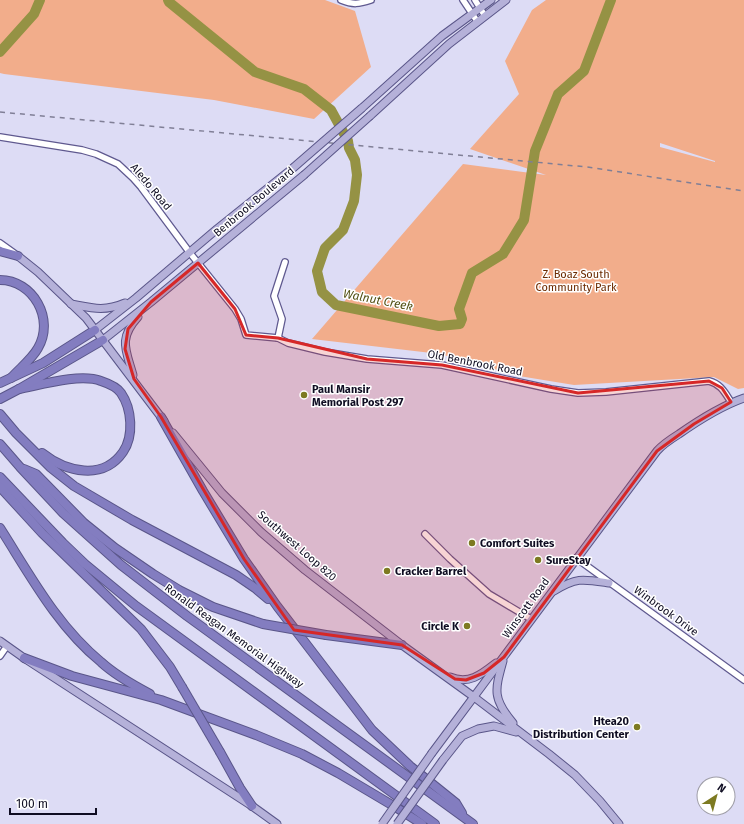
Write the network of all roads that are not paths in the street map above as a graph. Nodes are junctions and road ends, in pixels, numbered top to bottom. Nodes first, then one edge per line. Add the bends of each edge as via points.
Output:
1 (341, 0) edge
2 (371, 0) edge
3 (463, 0) edge
4 (475, 0) edge
5 (491, 0) edge
6 (506, 0) edge
7 (479, 8) junction
8 (471, 14) junction
9 (485, 16) junction
10 (477, 22) junction
11 (0, 137) edge
12 (0, 243) edge
13 (0, 251) edge
14 (190, 253) junction
15 (18, 256) junction
16 (285, 262) dead end
17 (198, 263) junction
18 (0, 280) edge
19 (136, 298) junction
20 (151, 302) junction
21 (71, 304) junction
22 (95, 330) junction
23 (278, 338) junction
24 (103, 340) junction
25 (11, 378) junction
26 (134, 379) junction
27 (1, 383) edge
28 (19, 389) junction
29 (744, 398) edge
30 (0, 399) edge
31 (732, 402) junction
32 (0, 414) edge
33 (161, 417) junction
34 (16, 434) junction
35 (0, 444) edge
36 (20, 467) junction
37 (0, 477) edge
38 (0, 487) edge
39 (0, 528) edge
40 (425, 534) dead end
41 (576, 558) junction
42 (610, 583) junction
43 (550, 593) junction
44 (277, 606) junction
45 (531, 619) junction
46 (0, 641) edge
47 (402, 645) junction
48 (7, 646) junction
49 (0, 656) edge
50 (504, 657) junction
51 (24, 658) junction
52 (442, 673) junction
53 (744, 680) edge
54 (474, 697) junction
55 (161, 700) junction
56 (520, 733) junction
57 (252, 806) junction
58 (470, 821) edge
59 (277, 824) edge
60 (382, 824) edge
61 (397, 824) edge
62 (422, 824) edge
63 (435, 824) edge
64 (619, 824) edge

1 - 2 street via 350,4
3 - 8 street
4 - 7 street
5 - 7 main road, Benbrook Boulevard
6 - 9 main road, Benbrook Boulevard
7 - 8 main road, Benbrook Boulevard
7 - 9 street
8 - 10 street
8 - 14 main road, Benbrook Boulevard, bridge via 442,36 293,168
9 - 10 main road, Benbrook Boulevard
10 - 17 main road, Benbrook Boulevard, bridge via 449,44 304,175
11 - 14 street, Aledo Road via 82,150 118,164 141,187
12 - 15 street, Southwest Loop 820
13 - 15 highway
14 - 17 street, Aledo Road
14 - 19 main road, Benbrook Boulevard
15 - 21 main road, Southwest Loop 820
16 - 23 street via 274,296 282,319
17 - 20 main road, Benbrook Boulevard
17 - 23 street, Old Benbrook Road via 235,309 246,335
18 - 25 highway via 19,284 29,290 37,301 44,323 43,336 38,347
19 - 21 main road via 116,307 102,309
19 - 22 main road, Benbrook Boulevard
20 - 24 main road, Benbrook Boulevard
20 - 26 main road via 131,324 126,334 125,349
21 - 22 main road, Southwest Loop 820
22 - 24 main road, Southwest Loop 820
22 - 25 highway, Benbrook Boulevard via 43,363
23 - 31 street, Old Benbrook Road via 325,352 367,359 442,365 578,393 709,381 722,388
24 - 26 main road, Southwest Loop 820
24 - 28 highway, Benbrook Boulevard
25 - 27 highway, Benbrook Boulevard
26 - 33 main road, Southwest Loop 820
28 - 30 highway, Benbrook Boulevard
28 - 34 highway via 72,379 100,380 120,392 126,402 130,426 124,451 116,460 107,466 88,471 66,467 50,459
29 - 31 main road, Winscott Road
31 - 41 main road, Winscott Road via 663,444
32 - 34 highway
33 - 44 highway via 244,559
33 - 47 main road, Southwest Loop 820 via 209,477 262,532 311,575
34 - 44 highway via 74,486 236,575
35 - 36 highway, Ronald Reagan Memorial Highway
36 - 47 highway, bridge via 36,474 84,523 115,548 178,590 214,607 263,624
36 - 58 highway, Ronald Reagan Memorial Highway via 78,527 150,588
37 - 63 highway via 85,564 136,606
38 - 57 highway, bridge via 42,533 137,625 170,667
39 - 55 highway via 48,604 82,645 101,663
40 - 45 street via 489,594
41 - 42 street, Winbrook Drive
41 - 43 main road, Winscott Road
42 - 43 main road via 582,579
42 - 53 street, Winbrook Drive
43 - 45 main road, Winscott Road
44 - 58 highway via 372,730 456,803
45 - 50 main road, Winscott Road
46 - 48 main road
47 - 52 main road, Southwest Loop 820
48 - 49 street
48 - 51 main road
50 - 52 main road via 474,679 455,679
50 - 54 main road, Winscott Road
50 - 56 main road via 497,684 498,700
51 - 55 highway via 72,676
51 - 57 main road
52 - 54 main road, Southwest Loop 820
54 - 56 main road, Southwest Loop 820
54 - 60 main road, Winscott Road, bridge
55 - 62 highway via 302,754 372,792
56 - 61 main road, bridge via 494,726 462,736
56 - 64 main road, Southwest Loop 820 via 575,776
57 - 59 main road

